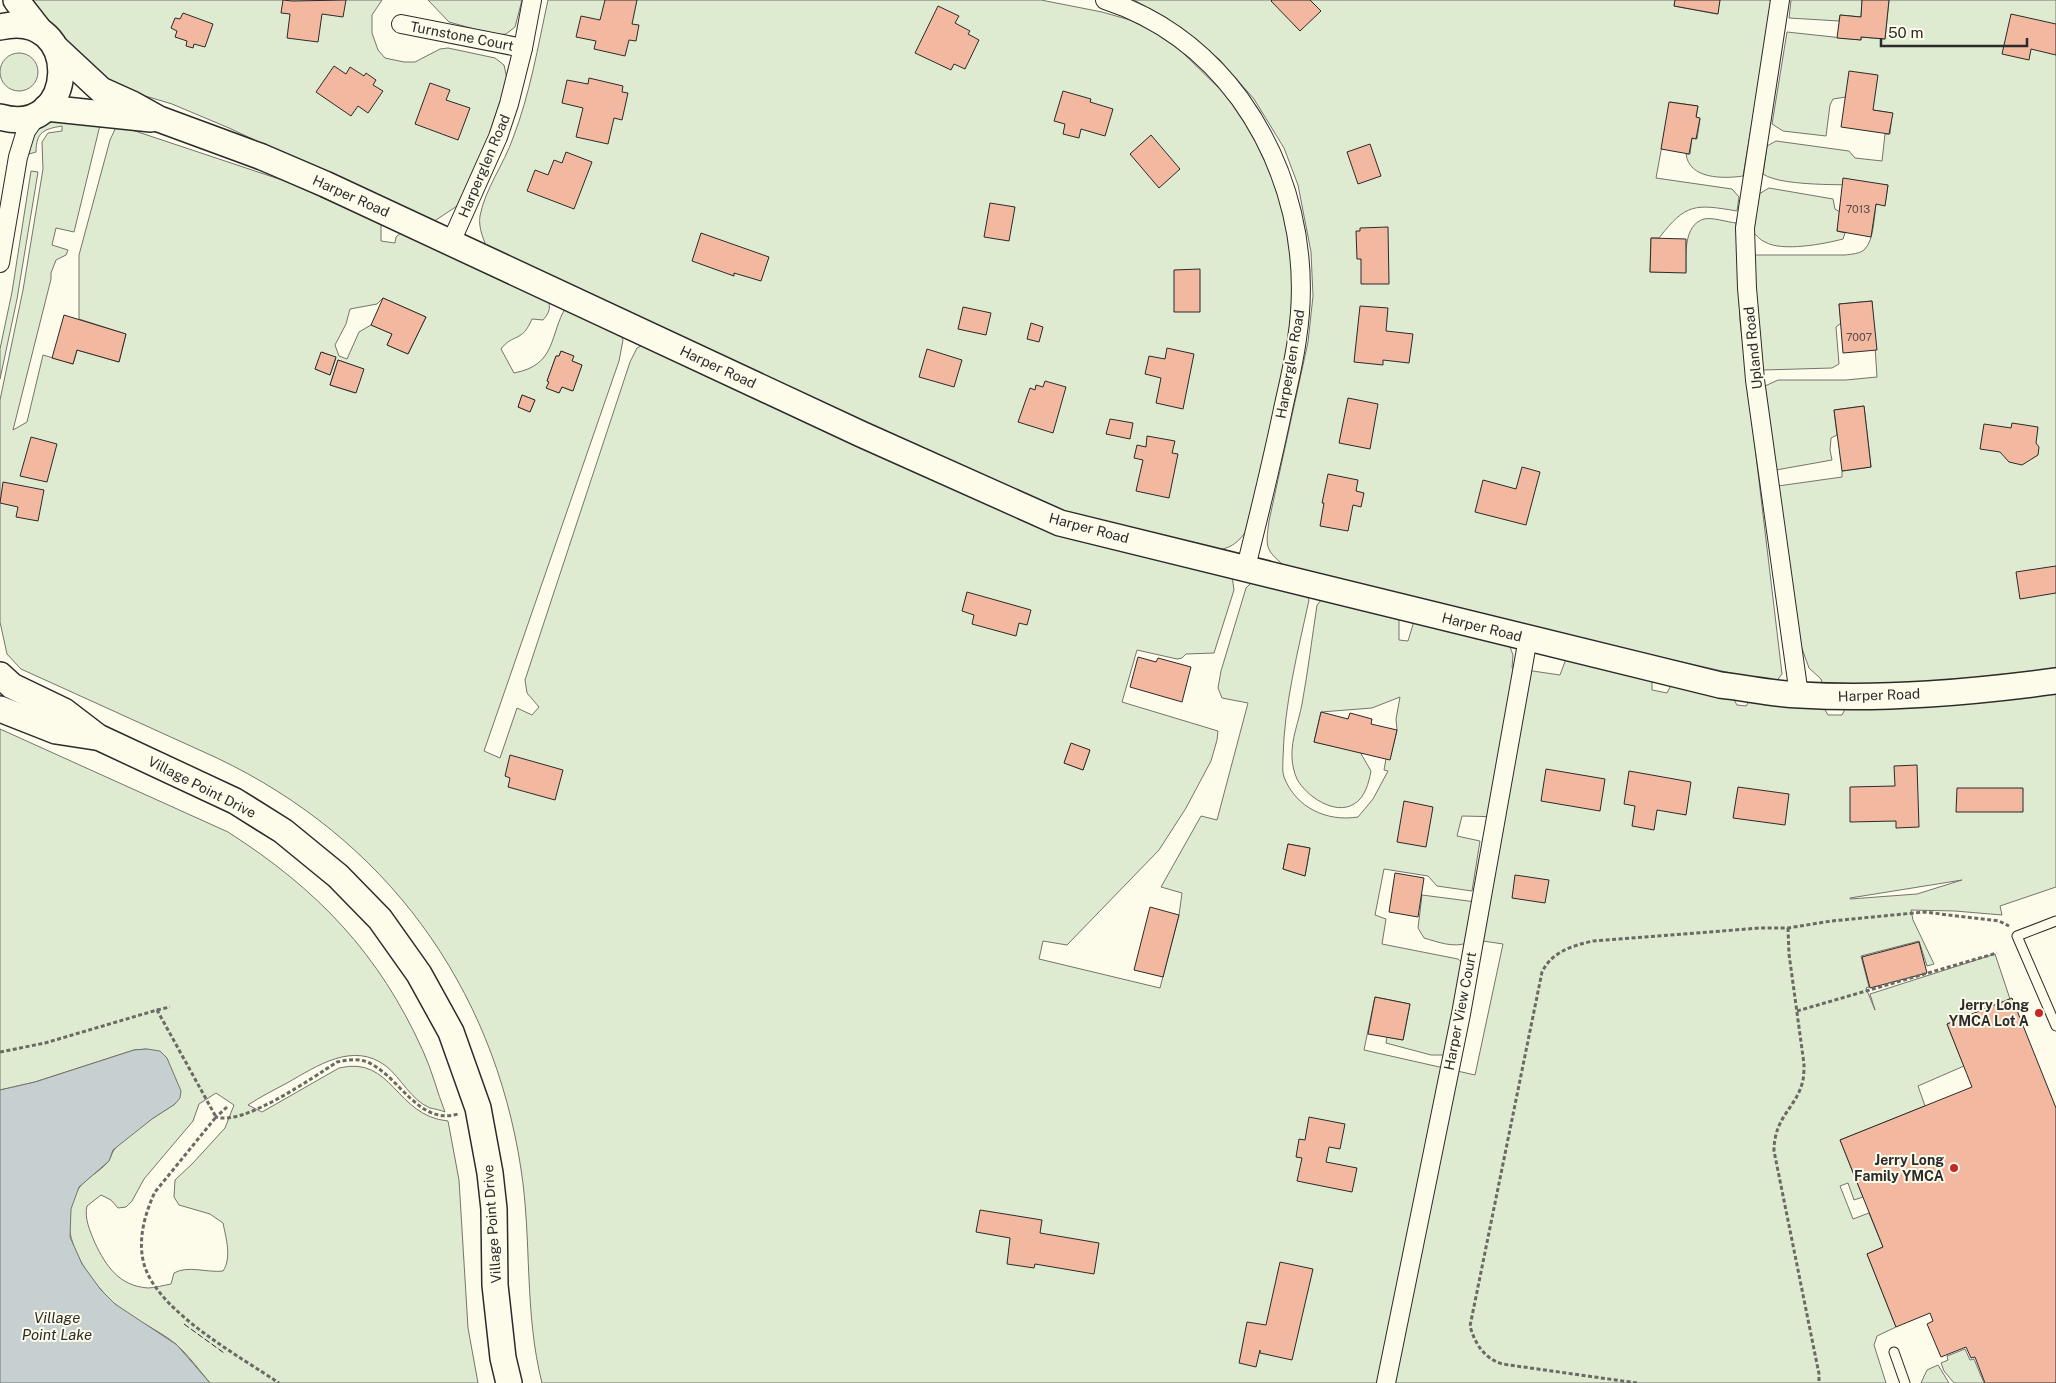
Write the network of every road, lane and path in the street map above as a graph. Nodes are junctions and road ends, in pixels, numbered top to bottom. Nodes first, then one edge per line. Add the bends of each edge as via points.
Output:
1 (16, 0) edge
2 (532, 0) edge
3 (1106, 0) edge
4 (1780, 0) edge
5 (401, 24) dead end
6 (0, 27) edge
7 (49, 41) junction
8 (523, 48) junction
9 (42, 111) junction
10 (0, 117) edge
11 (158, 119) junction
12 (0, 218) edge
13 (3, 239) junction
14 (451, 242) junction
15 (0, 263) edge
16 (1246, 567) junction
17 (1528, 638) junction
18 (0, 675) edge
19 (2056, 681) edge
20 (1799, 695) junction
21 (0, 709) edge
22 (98, 737) junction
23 (2056, 921) edge
24 (1788, 928) junction
25 (2017, 936) junction
26 (1997, 953) dead end
27 (170, 1007) dead end
28 (157, 1010) junction
29 (1797, 1011) junction
30 (2056, 1026) edge
31 (0, 1052) edge
32 (227, 1107) dead end
33 (478, 1108) junction
34 (216, 1117) junction
35 (1894, 1352) dead end
36 (279, 1383) edge
37 (510, 1383) edge
38 (1386, 1383) edge
39 (1637, 1383) edge
40 (1819, 1383) edge
41 (1905, 1383) edge

1 - 7 main road, Harper Road
2 - 8 street, Harperglen Road
3 - 16 street, Harperglen Road via 1147,17 1176,36 1230,86 1270,148 1294,217 1302,293 1297,339
4 - 20 street, Upland Road via 1744,228 1755,380
5 - 8 street, Turnstone Court
6 - 7 main road via 28,27
7 - 9 main road via 61,62 62,74 60,87
7 - 11 main road, Harper Road via 101,90
8 - 14 street, Harperglen Road via 498,137
9 - 10 main road via 26,119
9 - 11 main road, Harper Road
9 - 13 street via 26,131
11 - 14 main road, Harper Road via 262,157
12 - 13 street
13 - 15 street
14 - 16 main road, Harper Road via 1060,523
16 - 17 main road, Harper Road
17 - 20 main road, Harper Road via 1720,685
17 - 38 street, Harper View Court via 1460,1014
18 - 22 main road, Village Point Drive via 12,686 64,711
19 - 20 main road, Harper Road via 1874,697
21 - 22 main road, Village Point Drive via 56,730
22 - 33 main road, Village Point Drive via 235,801 283,831 338,876 380,919 419,974 451,1032
23 - 25 lane
24 - 25 path via 1924,912 1999,921
24 - 29 path
24 - 39 path via 1593,941 1554,955 1542,972 1470,1326 1483,1353 1502,1364
25 - 30 lane
26 - 29 path
27 - 28 path
28 - 31 path via 45,1044
28 - 34 path
29 - 40 path via 1803,1080 1776,1128 1774,1151
32 - 34 path
33 - 34 path via 439,1116 406,1096 378,1068 351,1060 337,1062 255,1111 224,1120
33 - 37 main road, Village Point Drive via 490,1173 495,1285 503,1358
34 - 36 path via 155,1192 145,1217 141,1253 151,1279 176,1310
35 - 41 lane

